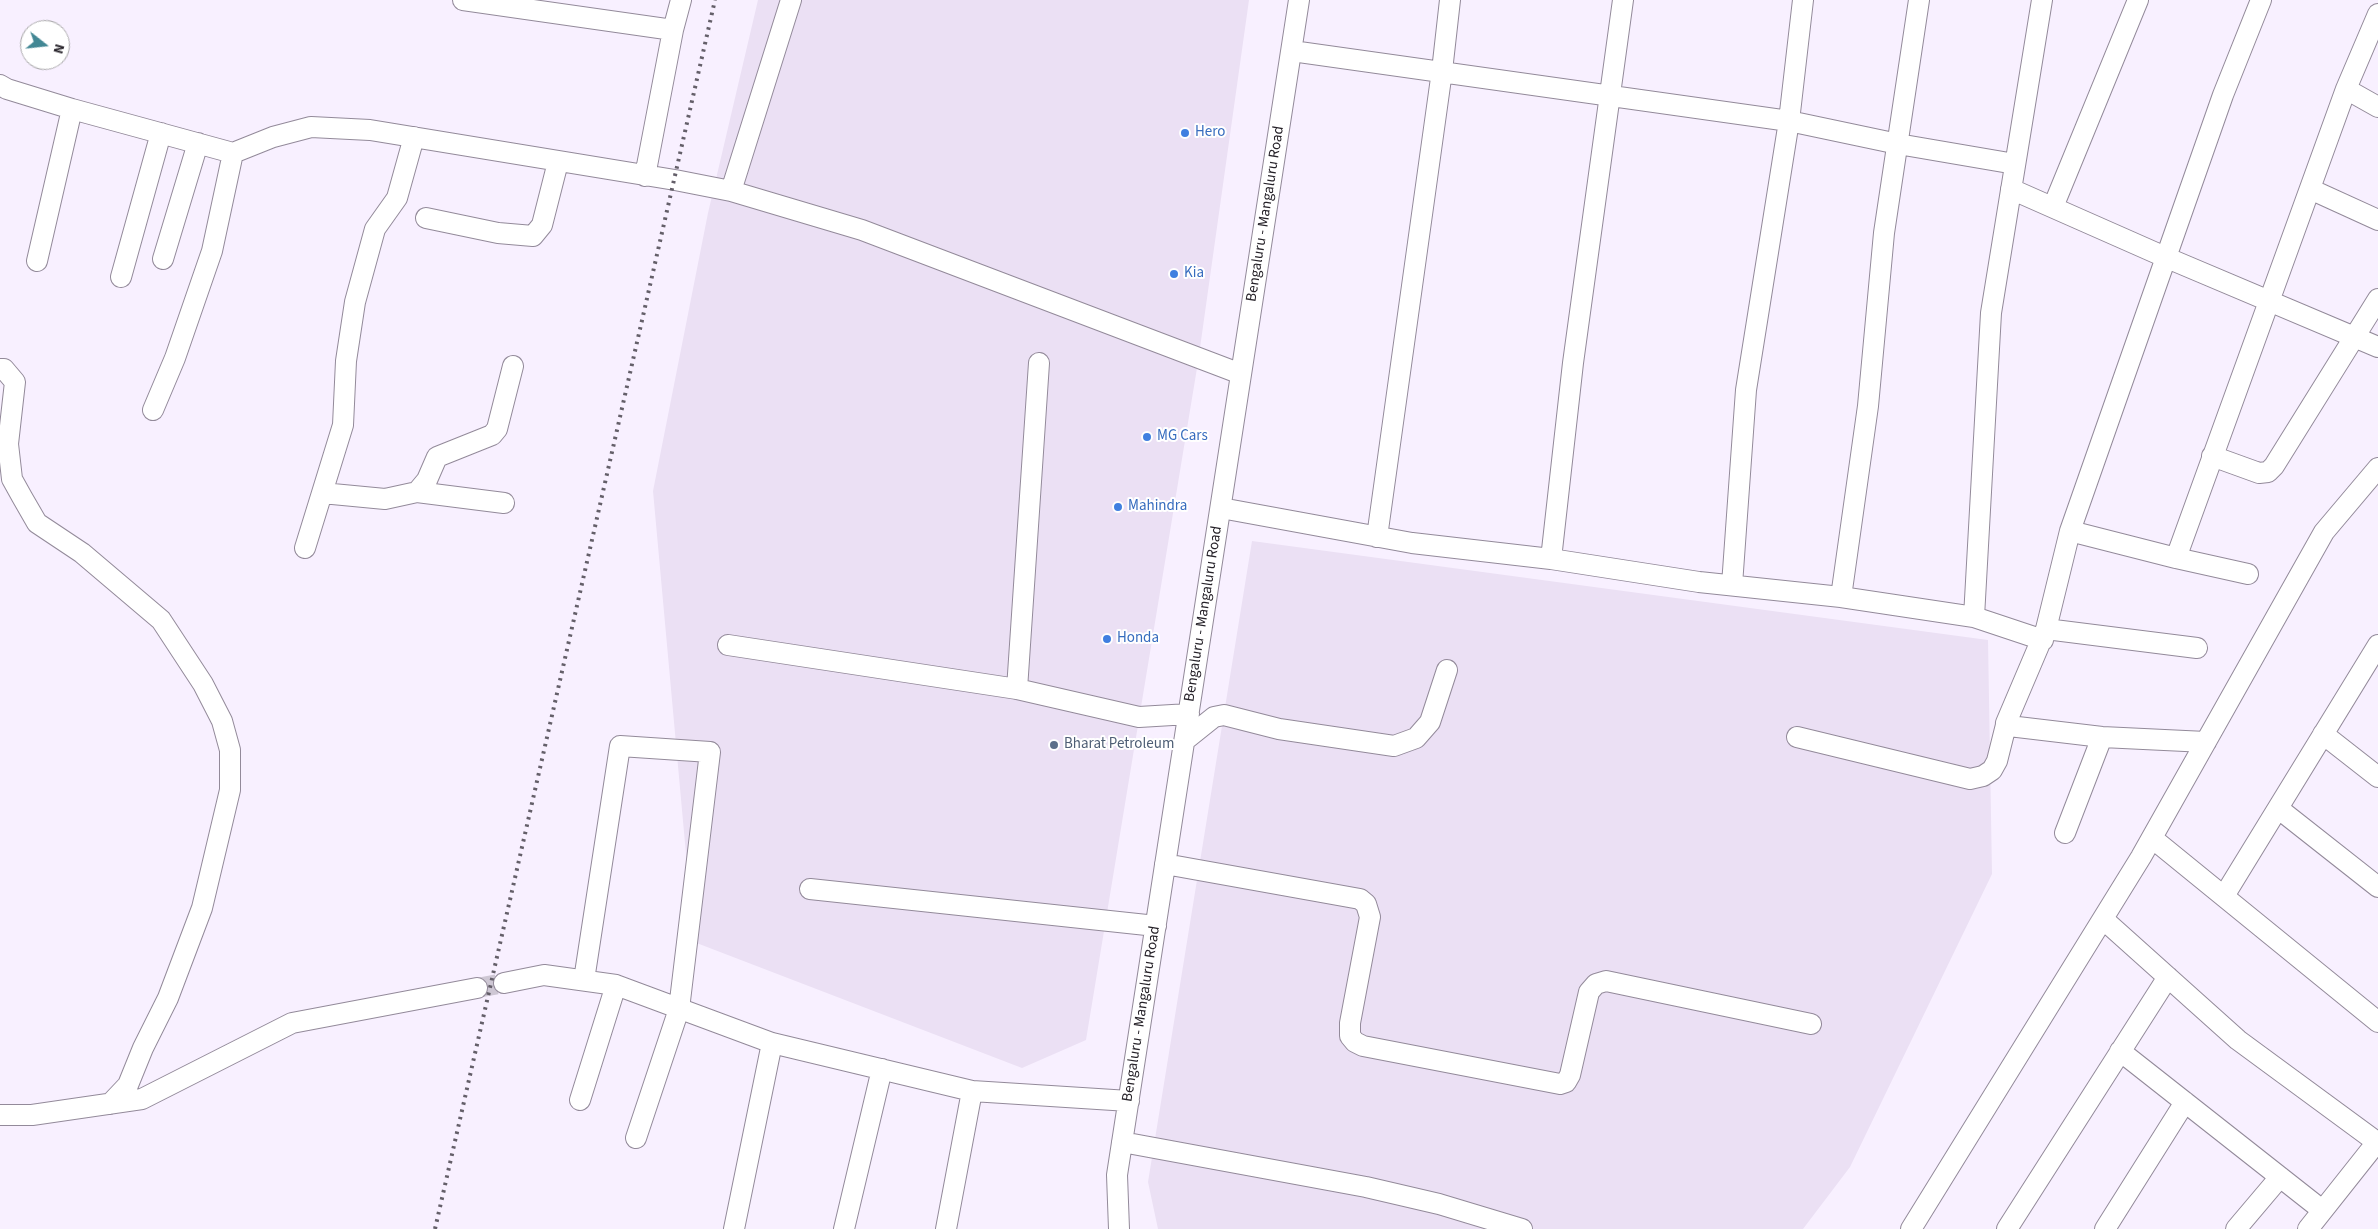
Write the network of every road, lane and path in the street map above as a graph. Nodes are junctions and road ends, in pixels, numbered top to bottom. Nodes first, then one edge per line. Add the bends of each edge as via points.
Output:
1 (463, 0) edge
2 (681, 0) edge
3 (791, 0) edge
4 (1300, 0) edge
5 (1450, 0) edge
6 (1623, 0) edge
7 (1803, 0) edge
8 (1919, 0) edge
9 (2042, 0) edge
10 (2138, 0) edge
11 (2261, 0) edge
12 (2378, 14) edge
13 (673, 30) junction
14 (1292, 51) junction
15 (1442, 71) junction
16 (0, 85) edge
17 (2346, 90) junction
18 (1611, 95) junction
19 (2378, 107) edge
20 (72, 109) junction
21 (1789, 121) junction
22 (161, 133) junction
23 (414, 137) junction
24 (198, 143) junction
25 (1898, 144) junction
26 (234, 153) junction
27 (558, 162) junction
28 (2015, 164) junction
29 (644, 176) junction
30 (2011, 189) junction
31 (2310, 189) junction
32 (731, 191) junction
33 (2053, 207) junction
34 (426, 218) dead end
35 (2378, 220) edge
36 (2165, 257) junction
37 (163, 259) dead end
38 (36, 261) dead end
39 (121, 277) dead end
40 (2378, 299) edge
41 (2268, 301) junction
42 (2356, 336) junction
43 (2378, 347) edge
44 (1039, 363) dead end
45 (513, 366) dead end
46 (0, 369) edge
47 (1242, 374) junction
48 (153, 410) dead end
49 (2212, 456) junction
50 (2378, 468) edge
51 (322, 492) junction
52 (417, 492) junction
53 (504, 503) dead end
54 (1221, 508) junction
55 (2070, 531) junction
56 (1377, 537) junction
57 (305, 548) dead end
58 (2176, 558) junction
59 (1551, 559) junction
60 (2248, 574) dead end
61 (1732, 586) junction
62 (1841, 597) junction
63 (1974, 617) junction
64 (2044, 635) junction
65 (728, 645) dead end
66 (2378, 645) edge
67 (2198, 648) dead end
68 (1447, 670) dead end
69 (1017, 689) junction
70 (1189, 714) junction
71 (2006, 725) junction
72 (2323, 734) junction
73 (1797, 736) dead end
74 (2102, 737) junction
75 (1184, 741) junction
76 (2206, 742) junction
77 (2378, 777) edge
78 (2279, 809) junction
79 (2065, 833) dead end
80 (2152, 838) junction
81 (1166, 864) junction
82 (2378, 887) edge
83 (810, 889) dead end
84 (2224, 896) junction
85 (2103, 919) junction
86 (1156, 926) junction
87 (2168, 977) junction
88 (584, 980) junction
89 (504, 982) tunnel mouth
90 (616, 985) junction
91 (477, 988) tunnel mouth
92 (679, 1009) junction
93 (2378, 1022) edge
94 (1811, 1024) dead end
95 (772, 1043) junction
96 (2120, 1051) junction
97 (882, 1069) junction
98 (972, 1091) junction
99 (580, 1100) dead end
100 (1128, 1101) junction
101 (2185, 1102) junction
102 (110, 1104) junction
103 (0, 1115) edge
104 (636, 1138) dead end
105 (1122, 1142) junction
106 (2377, 1143) edge
107 (2280, 1177) junction
108 (2322, 1210) junction
109 (734, 1229) edge
110 (844, 1229) edge
111 (946, 1229) edge
112 (1119, 1229) edge
113 (1522, 1229) edge
114 (1911, 1229) edge
115 (2007, 1229) edge
116 (2104, 1229) edge
117 (2236, 1229) edge
118 (2308, 1229) edge

1 - 13 street
2 - 13 street
3 - 32 street
4 - 14 street, Bengaluru - Mangaluru Road
5 - 15 street
6 - 18 street
7 - 21 street
8 - 25 street
9 - 28 street
10 - 33 street
11 - 36 street
12 - 17 street
13 - 29 street
14 - 15 street
14 - 47 street, Bengaluru - Mangaluru Road
15 - 18 street
15 - 56 street
16 - 20 street
17 - 19 street
17 - 31 street
18 - 21 street
18 - 59 street via 1573,363
20 - 22 street
20 - 38 street
21 - 25 street
21 - 61 street via 1746,390
22 - 24 street
22 - 39 street
23 - 26 street via 370,130 311,127 273,137
23 - 27 street
23 - 51 street via 397,198 375,229 356,302 346,361 343,425
24 - 26 street
24 - 37 street
25 - 28 street
25 - 62 street via 1884,233 1868,406
26 - 48 street via 212,251 175,358
27 - 29 street
27 - 34 street via 542,225 533,236 498,233
28 - 30 street
29 - 32 street
30 - 33 street
30 - 63 street via 1991,313
31 - 35 street
31 - 41 street
32 - 47 street via 862,230
33 - 36 street
36 - 41 street
36 - 55 street
40 - 42 street
41 - 42 street
41 - 49 street
42 - 43 street
42 - 49 street via 2268,472 2259,473
44 - 69 street
45 - 52 street via 498,424 492,435 437,457 427,480
46 - 102 street via 15,382 9,423 12,479 37,523 82,553 160,620 203,684 222,721 230,750 230,790 202,908 168,998 128,1085
47 - 54 street, Bengaluru - Mangaluru Road
49 - 58 street
50 - 76 street via 2324,532
51 - 52 street via 385,499
51 - 57 street
52 - 53 street
54 - 56 street
54 - 70 street, Bengaluru - Mangaluru Road
55 - 58 street
55 - 64 street
56 - 59 street
58 - 60 street
59 - 61 street
61 - 62 street
62 - 63 street
63 - 64 street
64 - 67 street
64 - 71 street
65 - 69 street
66 - 72 street
68 - 75 street via 1430,722 1416,738 1394,746 1279,729 1224,716 1214,717
69 - 70 street via 1139,717
70 - 75 street, Bengaluru - Mangaluru Road
71 - 73 street via 1992,770 1983,776 1970,778
71 - 74 street
72 - 77 street
72 - 78 street
74 - 76 street
74 - 79 street
75 - 81 street, Bengaluru - Mangaluru Road
76 - 80 street
78 - 82 street
78 - 84 street
80 - 84 street
80 - 85 street
81 - 86 street, Bengaluru - Mangaluru Road
81 - 94 street via 1360,898 1366,904 1370,917 1350,1036 1363,1046 1560,1084 1566,1082 1570,1075 1589,992 1596,984 1606,981
83 - 86 street
84 - 93 street
85 - 87 street
85 - 114 street
86 - 100 street, Bengaluru - Mangaluru Road
87 - 96 street
87 - 106 street via 2238,1040
88 - 89 street via 544,975
88 - 90 street
88 - 92 street via 620,746 710,752
90 - 92 street
90 - 99 street
91 - 102 street via 292,1023 142,1099
92 - 95 street
92 - 104 street
95 - 97 street
95 - 109 street
96 - 101 street
96 - 115 street
97 - 98 street
97 - 110 street
98 - 100 street
98 - 111 street
100 - 105 street, Bengaluru - Mangaluru Road
101 - 107 street
101 - 116 street
102 - 103 street via 32,1115
105 - 112 street, Bengaluru - Mangaluru Road via 1117,1176
105 - 113 street via 1366,1187 1439,1204
106 - 108 street
107 - 108 street
107 - 117 street
108 - 118 street

